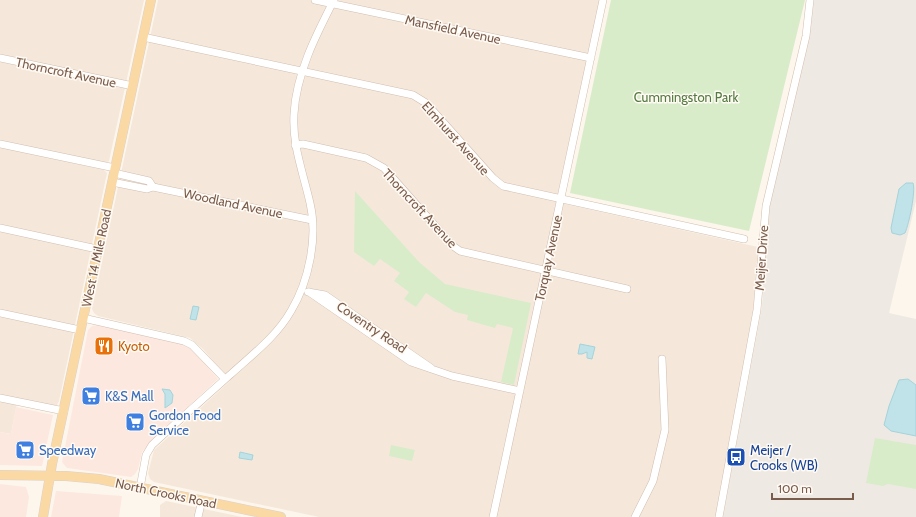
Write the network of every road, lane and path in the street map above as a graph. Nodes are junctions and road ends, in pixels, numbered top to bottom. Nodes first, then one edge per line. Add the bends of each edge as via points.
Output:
1 (151, 0) edge
2 (315, 0) edge
3 (603, 0) edge
4 (810, 0) edge
5 (333, 2) edge
6 (143, 37) junction
7 (0, 58) edge
8 (591, 58) junction
9 (303, 71) junction
10 (133, 86) junction
11 (0, 144) edge
12 (295, 145) junction
13 (114, 174) junction
14 (561, 199) junction
15 (312, 220) junction
16 (0, 228) edge
17 (744, 239) dead end
18 (97, 249) junction
19 (545, 270) junction
20 (302, 290) junction
21 (627, 290) dead end
22 (0, 313) edge
23 (83, 318) junction
24 (80, 330) junction
25 (662, 359) dead end
26 (225, 379) junction
27 (520, 391) junction
28 (0, 398) edge
29 (64, 411) junction
30 (0, 475) edge
31 (50, 476) junction
32 (140, 488) junction
33 (202, 500) junction
34 (43, 517) edge
35 (198, 517) edge
36 (281, 517) edge
37 (493, 517) edge
38 (635, 517) edge
39 (719, 517) edge

1 - 6 main road, West 14 Mile Road
2 - 5 street, Mansfield Avenue
3 - 8 street, Torquay Avenue
4 - 39 street, Meijer Drive via 806,36 766,206 757,310
5 - 8 street, Mansfield Avenue
5 - 9 street
6 - 9 street, Elmhurst Avenue
6 - 10 main road, West 14 Mile Road
7 - 10 street, Thorncroft Avenue
8 - 14 street, Torquay Avenue
9 - 12 street via 294,113
9 - 14 street, Elmhurst Avenue via 418,97 498,183 509,188
10 - 13 main road, West 14 Mile Road
11 - 13 street, Woodland Avenue
12 - 15 street
12 - 19 street, Thorncroft Avenue via 302,144 373,161 384,168 457,249 469,254
13 - 15 street, Woodland Avenue via 147,189 153,187
13 - 18 main road, West 14 Mile Road
14 - 17 street, Elmhurst Avenue
14 - 19 street, Torquay Avenue
15 - 20 street via 309,264
16 - 18 street
18 - 23 main road, West 14 Mile Road
19 - 21 street, Thorncroft Avenue
19 - 27 street, Torquay Avenue
20 - 26 street via 280,328
20 - 27 street, Coventry Road via 309,292 411,362 452,376
22 - 24 street
23 - 24 main road, West 14 Mile Road
23 - 26 street via 184,341 192,345
24 - 29 main road, West 14 Mile Road
25 - 38 street via 665,430 652,481
26 - 32 street via 152,445 146,455
27 - 37 street, Torquay Avenue
28 - 29 street
29 - 31 main road, West 14 Mile Road
30 - 31 main road, North Crooks Road
31 - 32 main road, North Crooks Road via 94,478
31 - 34 main road, West 14 Mile Road
32 - 33 main road, North Crooks Road
33 - 35 street
33 - 36 main road, North Crooks Road

